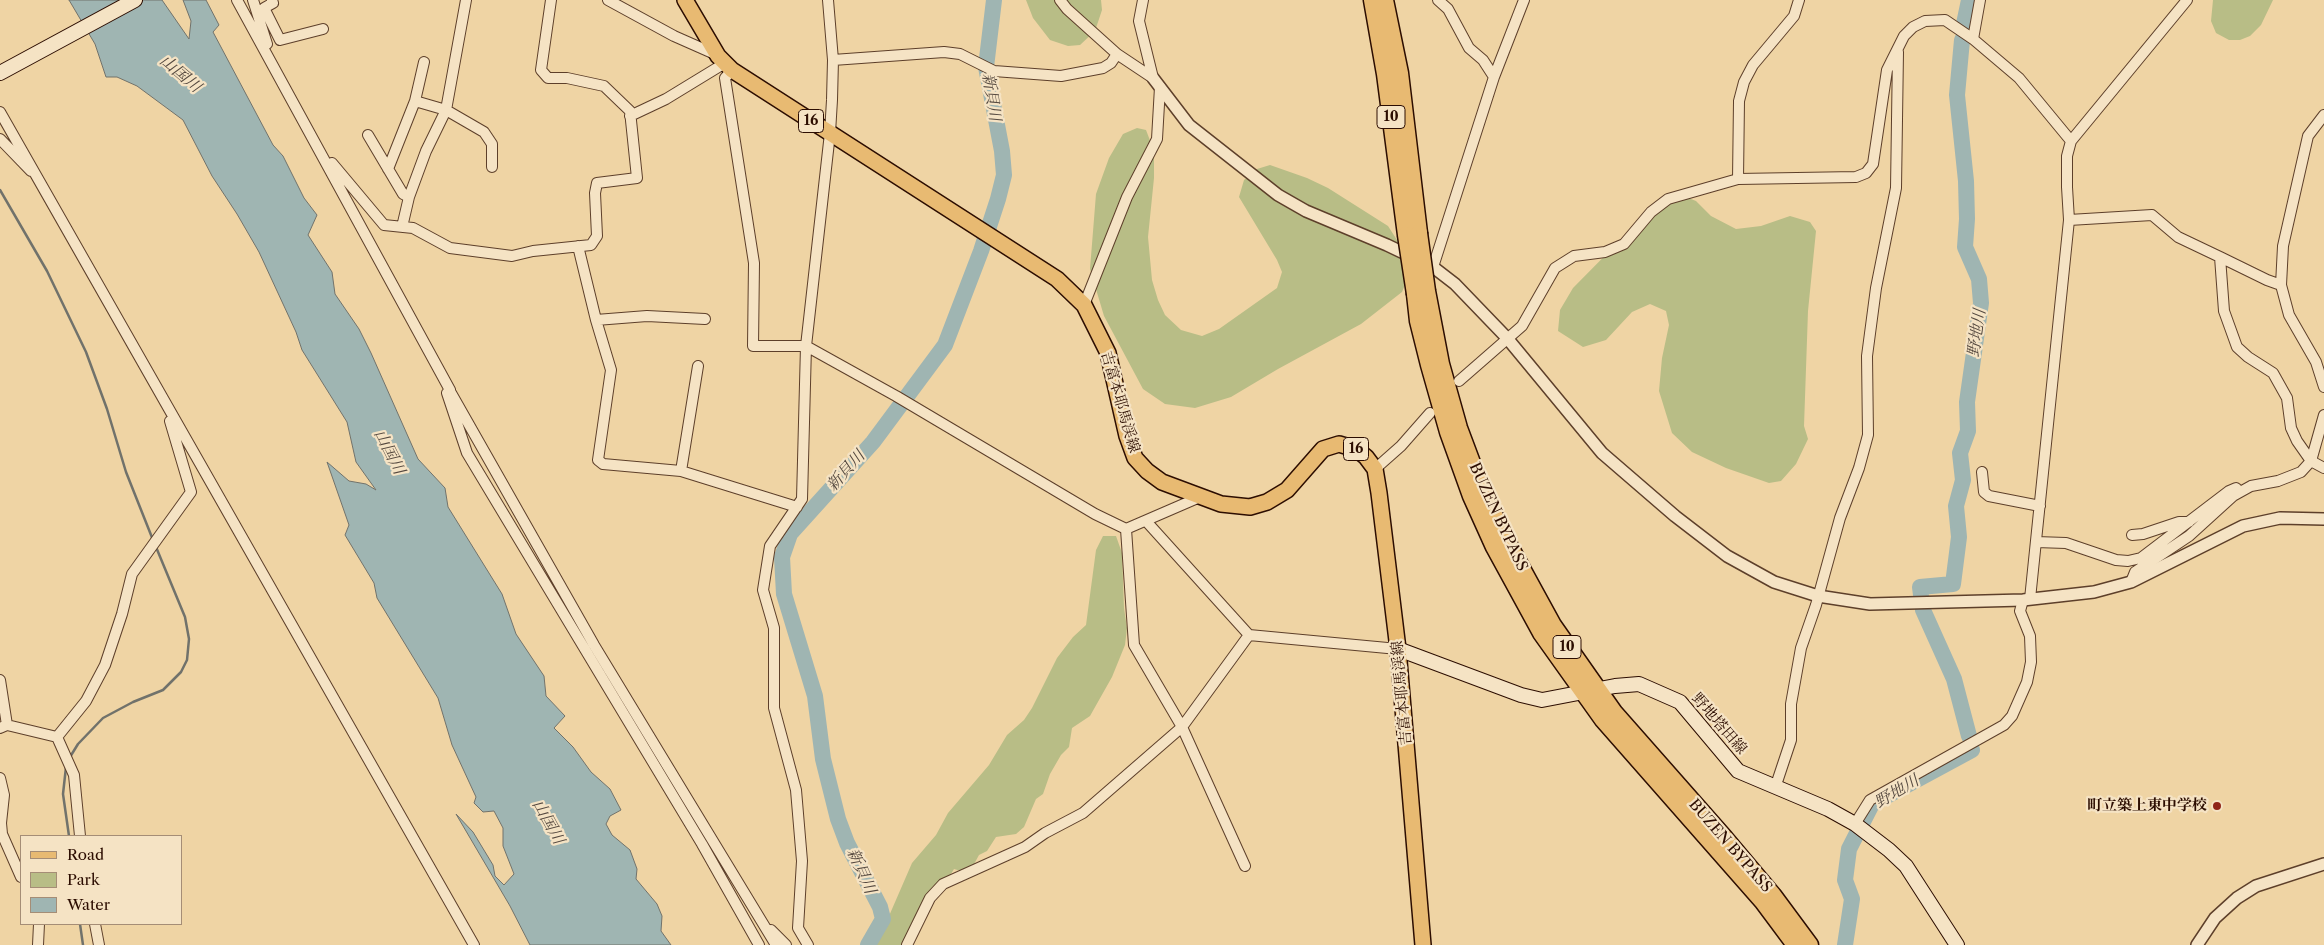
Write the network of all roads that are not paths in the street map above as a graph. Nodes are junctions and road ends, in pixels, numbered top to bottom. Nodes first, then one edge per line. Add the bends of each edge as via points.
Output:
1 (135, 0) edge
2 (237, 0) edge
3 (253, 0) edge
4 (272, 0) edge
5 (466, 0) edge
6 (551, 0) edge
7 (608, 0) edge
8 (685, 0) edge
9 (828, 0) edge
10 (1060, 0) edge
11 (1143, 0) edge
12 (1372, 0) edge
13 (1385, 0) edge
14 (1438, 0) edge
15 (1524, 0) edge
16 (1799, 0) edge
17 (1980, 0) edge
18 (2187, 0) edge
19 (260, 6) edge
20 (323, 29) dead end
21 (1974, 39) junction
22 (1898, 49) junction
23 (266, 50) junction
24 (1117, 54) junction
25 (833, 60) junction
26 (424, 62) dead end
27 (725, 63) junction
28 (0, 73) edge
29 (1494, 77) junction
30 (1156, 82) junction
31 (415, 101) junction
32 (446, 110) junction
33 (0, 112) edge
34 (2324, 115) edge
35 (630, 116) junction
36 (830, 133) junction
37 (368, 135) dead end
38 (0, 139) edge
39 (2071, 141) junction
40 (325, 160) junction
41 (492, 166) dead end
42 (388, 169) junction
43 (36, 175) junction
44 (1738, 179) junction
45 (409, 197) junction
46 (2070, 220) junction
47 (402, 227) junction
48 (1412, 234) junction
49 (578, 246) junction
50 (2220, 257) junction
51 (1433, 267) junction
52 (2281, 285) junction
53 (1084, 305) junction
54 (705, 319) dead end
55 (596, 320) junction
56 (1507, 338) junction
57 (806, 346) junction
58 (698, 366) dead end
59 (1459, 381) dead end
60 (2324, 387) edge
61 (450, 390) junction
62 (164, 403) junction
63 (1430, 413) dead end
64 (2324, 415) edge
65 (2310, 461) junction
66 (2324, 468) edge
67 (1374, 469) junction
68 (681, 471) junction
69 (1982, 472) dead end
70 (2241, 492) junction
71 (1200, 497) junction
72 (2040, 506) junction
73 (797, 507) junction
74 (2324, 519) edge
75 (1146, 521) junction
76 (2189, 522) junction
77 (1126, 529) junction
78 (2132, 535) dead end
79 (2036, 542) junction
80 (2131, 582) junction
81 (1818, 596) junction
82 (2026, 600) junction
83 (1249, 636) junction
84 (1398, 649) junction
85 (0, 680) edge
86 (1590, 691) junction
87 (4, 726) edge
88 (1182, 727) junction
89 (57, 737) junction
90 (0, 778) edge
91 (1775, 788) junction
92 (1855, 824) junction
93 (80, 835) edge
94 (2324, 864) edge
95 (1245, 866) dead end
96 (20, 875) edge
97 (39, 925) edge
98 (95, 925) edge
99 (765, 925) junction
100 (38, 945) edge
101 (99, 945) edge
102 (474, 945) edge
103 (759, 945) edge
104 (776, 945) edge
105 (786, 945) edge
106 (808, 945) edge
107 (907, 945) edge
108 (1423, 945) edge
109 (1795, 945) edge
110 (1810, 945) edge
111 (1957, 945) edge
112 (2197, 945) edge

1 - 28 main road
2 - 23 street
3 - 19 street
4 - 19 street via 273,3
5 - 32 street
6 - 35 street via 541,70 548,78 567,78 604,86 630,112
7 - 27 street
8 - 27 main road, 吉富本耶馬渓線 / 16
9 - 25 street
10 - 24 street
11 - 30 street via 1139,21
12 - 48 highway, BUZEN BYPASS / 10
13 - 48 highway, BUZEN BYPASS / 10 via 1400,73
14 - 29 street via 1448,9 1469,48 1483,60
15 - 29 street
16 - 44 street via 1794,16 1753,65 1744,82 1739,101
17 - 21 street
18 - 39 street
19 - 20 street via 280,40
19 - 23 street
21 - 22 street via 1945,20 1925,21 1904,36
21 - 39 street via 2020,78
22 - 44 street via 1887,70 1873,164 1866,173 1856,177
22 - 81 street via 1896,188 1876,288 1867,356 1868,435
23 - 40 street
24 - 25 street via 1103,68 1061,76 994,71 960,54 944,52
24 - 30 street
25 - 36 street
26 - 31 street
27 - 35 street via 666,99
27 - 36 main road, 吉富本耶馬渓線 / 16
27 - 57 street via 754,263 753,346
29 - 51 street
30 - 51 street via 1189,125 1278,195 1306,211
30 - 53 street via 1157,139 1128,196
31 - 32 street
31 - 42 street
32 - 41 street via 484,132 492,144
32 - 45 street
33 - 43 street
34 - 52 street via 2308,136 2283,246
35 - 49 street via 637,178 597,183 598,236 591,245
36 - 53 main road, 吉富本耶馬渓線 / 16 via 1057,279
36 - 57 street
37 - 42 street
38 - 43 street
39 - 46 street via 2067,156
40 - 47 street via 330,160 384,225
40 - 61 street
42 - 45 street via 403,194
43 - 62 street
44 - 56 street via 1668,199 1651,212 1624,244 1605,252 1574,256 1555,268 1522,326
45 - 47 street
46 - 50 street via 2152,215 2178,237
46 - 72 street
47 - 49 street via 412,228 450,248 512,256
48 - 86 highway, BUZEN BYPASS / 10, bridge via 1421,293 1418,321 1448,432 1471,496 1494,547 1541,633
49 - 55 street
50 - 52 street
50 - 65 street via 2224,311 2237,347 2273,373 2287,398 2291,428
51 - 56 street via 1475,302
52 - 60 street via 2288,315 2316,362
53 - 71 main road, 吉富本耶馬渓線 / 16 via 1108,354 1135,458 1162,482
54 - 55 street via 647,316
55 - 68 street via 611,370 598,460 603,464
56 - 59 street
56 - 81 street via 1602,453 1674,516 1726,556 1774,582
57 - 73 street via 802,499
57 - 77 street
58 - 68 street
61 - 99 street via 594,645
61 - 103 street via 447,393 467,453 702,844
62 - 89 street via 191,492 132,574 105,665 86,701
62 - 102 street
63 - 67 street via 1401,446
64 - 65 street
65 - 66 street
65 - 70 street via 2301,472 2251,486
67 - 71 main road, 吉富本耶馬渓線 / 16 via 1356,449 1339,444 1323,449 1287,490 1267,502 1250,507 1221,504
67 - 84 main road, 吉富本耶馬渓線 / 16
68 - 73 street
69 - 72 street via 1984,492 1989,496
70 - 76 street via 2236,488 2229,491
70 - 80 street via 2189,536 2135,572
71 - 75 street
72 - 79 street
73 - 106 street via 770,546 763,590 774,628 774,708 796,790 802,862 798,928
74 - 80 street via 2280,518 2243,526
75 - 77 street
75 - 83 street
76 - 78 street
76 - 79 street via 2141,558 2128,561 2066,543
77 - 88 street via 1134,646
79 - 82 street
80 - 82 street via 2094,592
81 - 82 street via 1870,604
81 - 91 street via 1801,648 1790,740
82 - 92 street via 2020,611 2030,636 2031,662 2027,682 2012,716 2004,725 1870,800
83 - 84 street
83 - 88 street
84 - 86 main road, 野地塔田線 via 1542,700
84 - 108 main road, 吉富本耶馬渓線 / 16
85 - 87 street
86 - 91 main road, 野地塔田線 via 1639,684 1680,702 1738,770
86 - 109 highway, BUZEN BYPASS / 10 via 1664,791 1763,902
86 - 110 highway, BUZEN BYPASS / 10 via 1614,712 1731,845
87 - 89 street
88 - 95 street
88 - 107 street via 1083,813 1025,847 943,884 930,898
89 - 93 street via 74,775
90 - 96 street via 4,795 2,834
91 - 92 main road, 野地塔田線 via 1828,809
92 - 111 main road, 野地塔田線 via 1906,866
94 - 112 street via 2256,886 2237,898 2215,918
97 - 100 street
98 - 101 street
99 - 104 street
99 - 105 street

